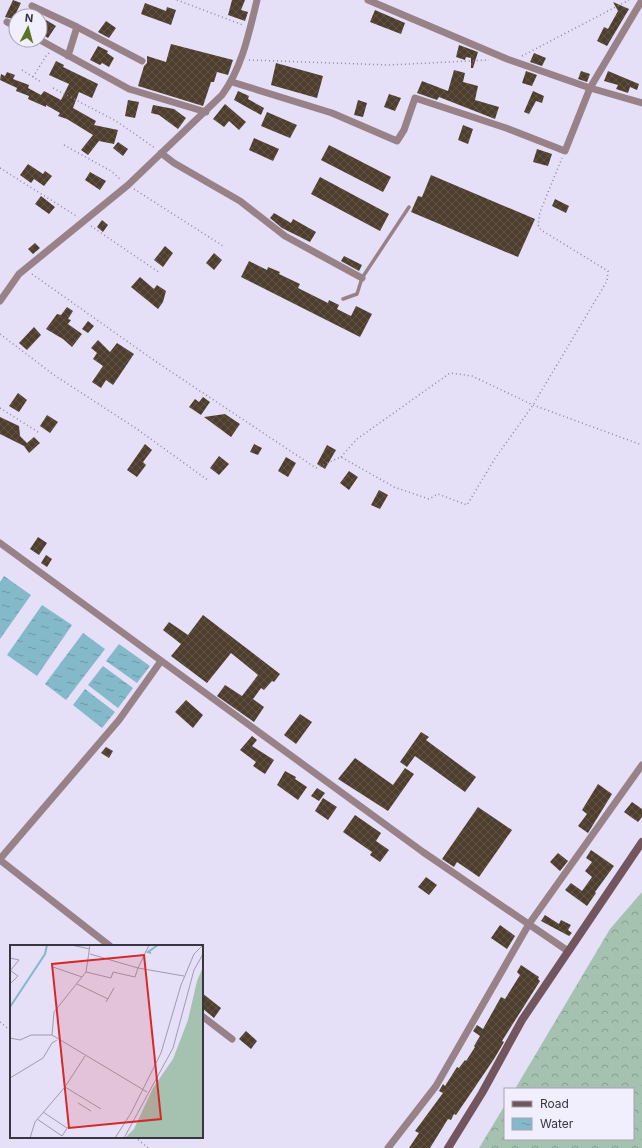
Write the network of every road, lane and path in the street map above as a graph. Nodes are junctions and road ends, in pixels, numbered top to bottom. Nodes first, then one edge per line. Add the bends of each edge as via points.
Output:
1 (177, 0) edge
2 (257, 0) edge
3 (368, 0) edge
4 (629, 0) edge
5 (642, 0) edge
6 (32, 6) dead end
7 (77, 27) junction
8 (250, 28) junction
9 (48, 44) edge
10 (56, 49) junction
11 (68, 56) junction
12 (241, 59) junction
13 (507, 59) junction
14 (492, 60) dead end
15 (142, 61) dead end
16 (22, 70) dead end
17 (33, 77) junction
18 (41, 82) dead end
19 (232, 82) junction
20 (53, 88) dead end
21 (590, 88) junction
22 (642, 103) edge
23 (206, 112) junction
24 (64, 145) dead end
25 (565, 151) junction
26 (161, 153) junction
27 (0, 168) edge
28 (128, 186) junction
29 (409, 207) dead end
30 (84, 221) junction
31 (224, 246) dead end
32 (26, 269) junction
33 (160, 273) dead end
34 (362, 278) junction
35 (343, 299) dead end
36 (0, 301) edge
37 (0, 334) edge
38 (534, 404) junction
39 (0, 408) edge
40 (38, 432) dead end
41 (642, 446) edge
42 (341, 457) junction
43 (209, 481) dead end
44 (0, 543) edge
45 (161, 661) junction
46 (642, 765) edge
47 (642, 842) edge
48 (0, 859) edge
49 (529, 924) junction
50 (109, 945) edge
51 (568, 950) junction
52 (203, 1017) edge
53 (0, 1022) edge
54 (10, 1030) edge
55 (232, 1039) dead end
56 (136, 1138) edge
57 (148, 1148) edge
58 (388, 1148) edge
59 (448, 1148) edge

1 - 8 path
2 - 8 street
3 - 13 street
4 - 13 path via 521,57
5 - 21 street
6 - 7 street
7 - 11 street
7 - 15 street
8 - 12 street
9 - 10 street
10 - 11 street
10 - 17 path via 46,56
11 - 23 street via 129,89
12 - 14 path via 389,65
12 - 19 street
13 - 21 street
16 - 17 path
17 - 18 path
19 - 23 street
19 - 25 street via 332,113 397,141 416,98
20 - 26 path via 116,121
21 - 22 street
21 - 25 street
23 - 26 street
24 - 28 path via 111,171
25 - 38 path via 540,212 538,225 541,230 608,271 607,281
26 - 28 street
26 - 34 street via 240,201 285,236
27 - 30 path
28 - 30 street
28 - 31 path
29 - 34 lane
30 - 32 street
30 - 33 path
32 - 36 street via 19,274
32 - 42 path via 155,361 316,468
34 - 35 lane via 357,294
37 - 43 path via 54,375 137,429
38 - 41 path
38 - 42 path via 472,376 450,373 357,439
38 - 42 path via 494,460 467,505 438,494 429,499 394,487
39 - 40 path
44 - 45 street
45 - 48 street via 119,720
45 - 49 street via 423,852
46 - 49 street
47 - 51 main road
48 - 50 street
49 - 51 street
49 - 58 street via 436,1086
51 - 59 main road via 522,1020
52 - 55 street
53 - 54 path
56 - 57 path

